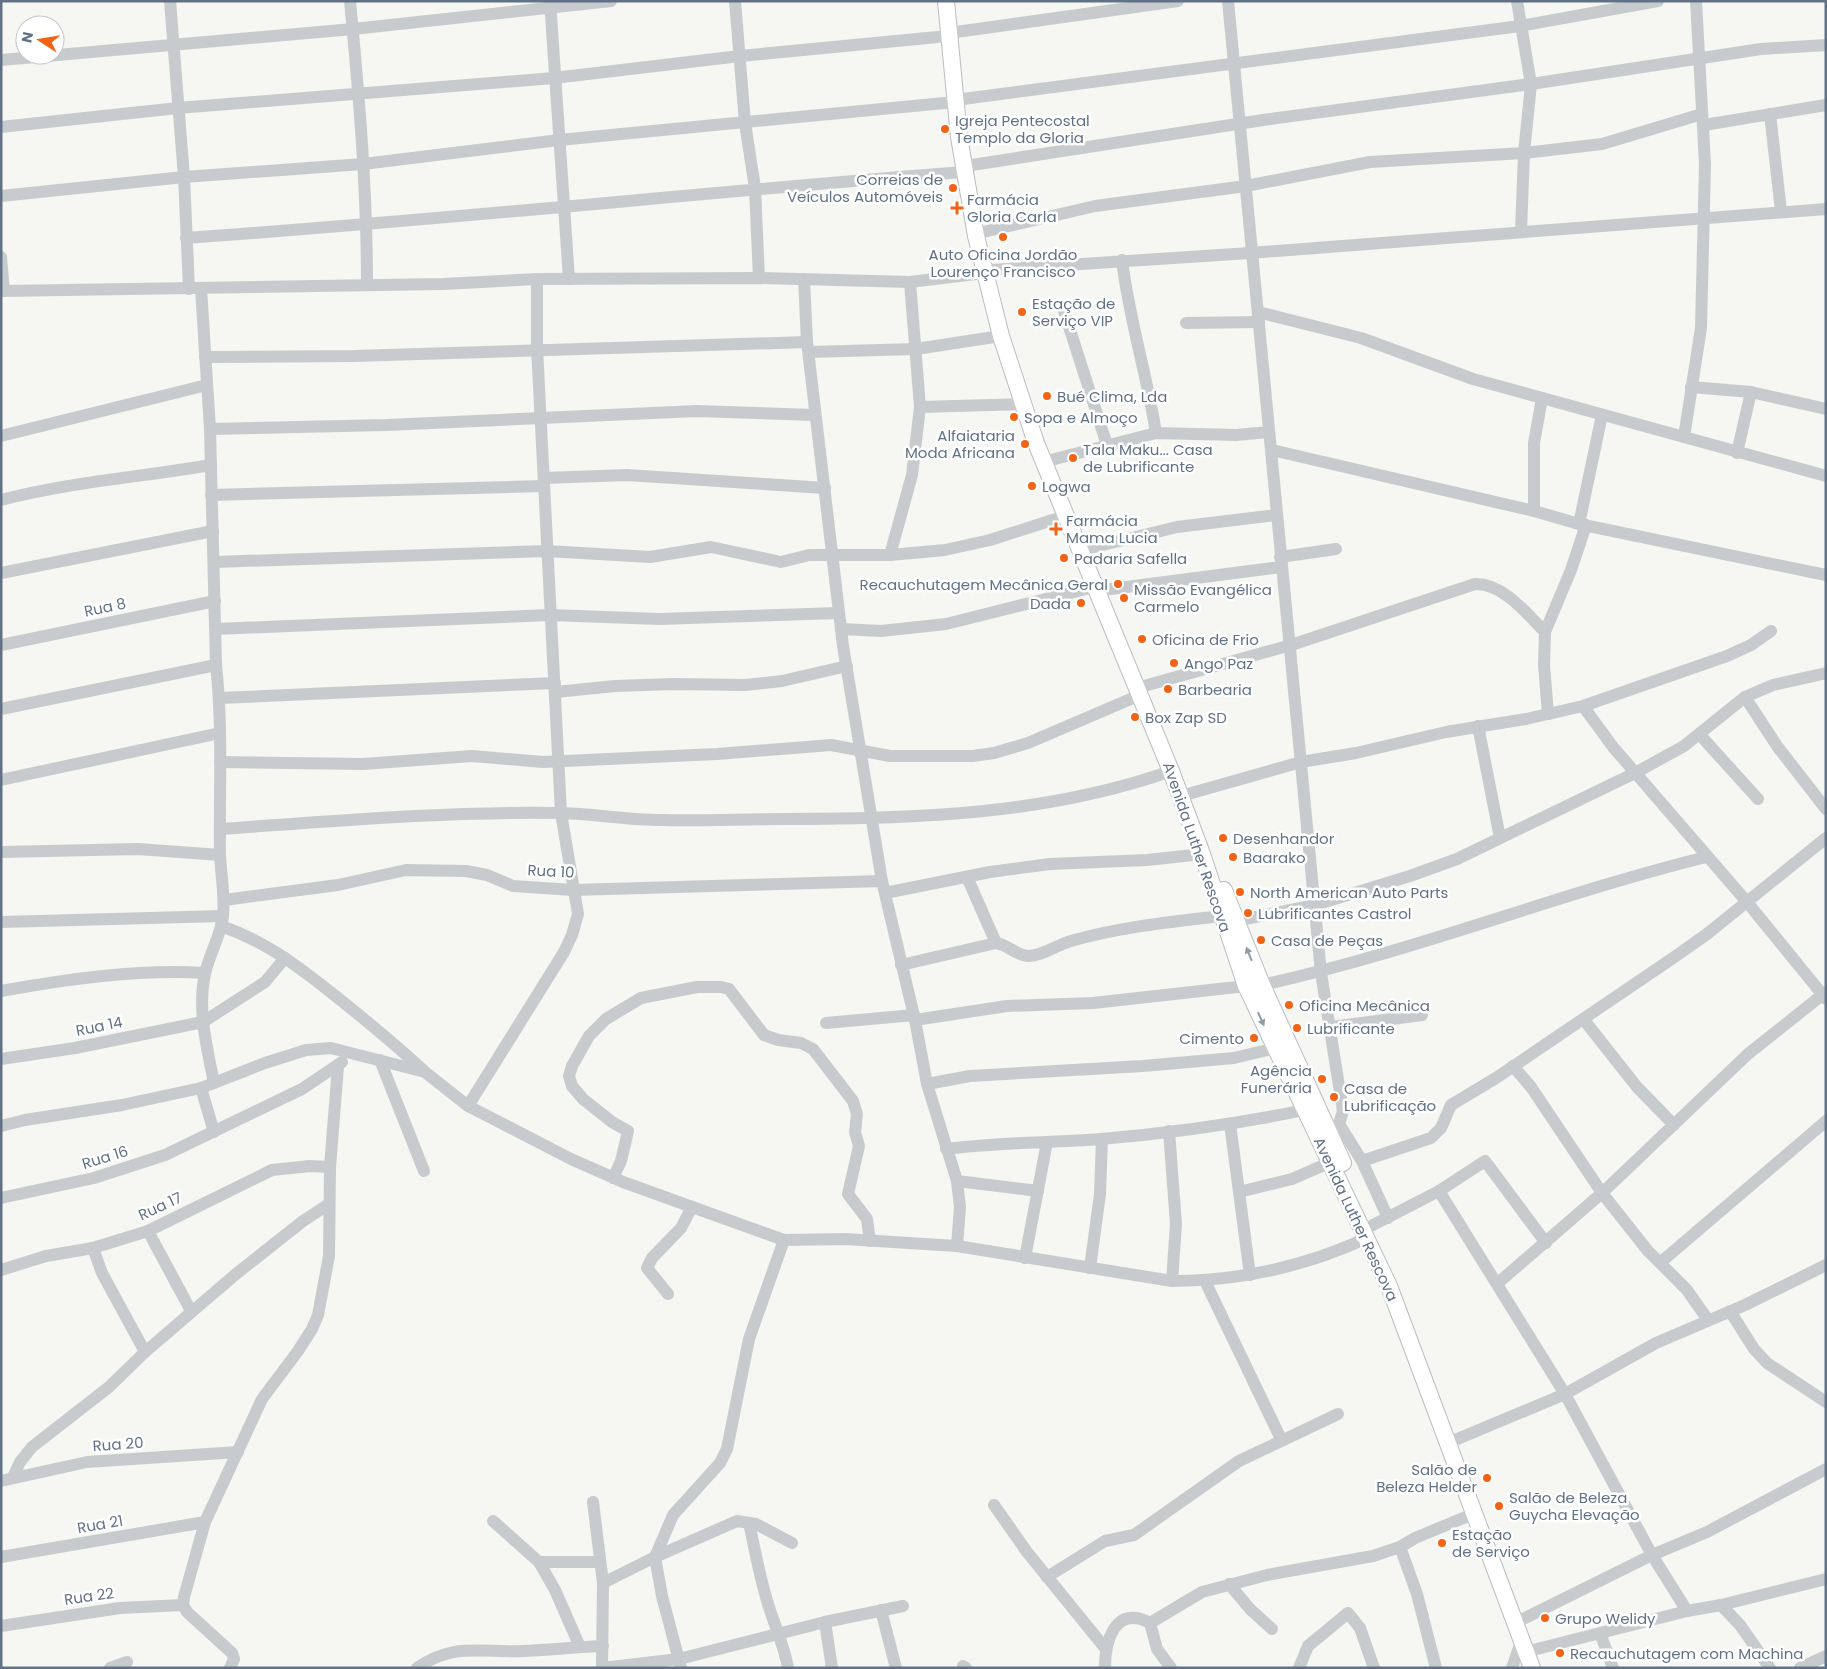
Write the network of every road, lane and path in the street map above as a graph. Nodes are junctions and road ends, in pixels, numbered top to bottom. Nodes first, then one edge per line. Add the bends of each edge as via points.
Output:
1 (170, 1) edge
2 (350, 1) edge
3 (611, 1) edge
4 (735, 1) edge
5 (946, 1) edge
6 (954, 1) edge
7 (1178, 1) edge
8 (1228, 1) edge
9 (1517, 1) edge
10 (1658, 1) edge
11 (1696, 1) edge
12 (550, 4) edge
13 (1520, 26) junction
14 (353, 30) junction
15 (952, 34) junction
16 (174, 45) junction
17 (1826, 45) edge
18 (740, 56) junction
19 (1699, 58) junction
20 (1, 60) edge
21 (1235, 63) junction
22 (554, 78) junction
23 (1531, 84) junction
24 (359, 93) junction
25 (959, 100) junction
26 (1826, 104) edge
27 (178, 108) junction
28 (1770, 114) junction
29 (1703, 119) junction
30 (746, 123) junction
31 (1241, 124) junction
32 (1, 127) edge
33 (559, 140) junction
34 (1524, 153) junction
35 (363, 164) junction
36 (968, 169) junction
37 (184, 176) junction
38 (1246, 186) junction
39 (755, 188) junction
40 (1, 196) edge
41 (564, 207) junction
42 (1826, 209) edge
43 (1781, 212) junction
44 (1702, 217) junction
45 (367, 226) junction
46 (1521, 231) junction
47 (984, 232) junction
48 (186, 238) junction
49 (1250, 253) junction
50 (1, 257) edge
51 (1122, 260) junction
52 (988, 271) junction
53 (759, 278) junction
54 (537, 279) junction
55 (569, 279) junction
56 (804, 279) junction
57 (910, 282) junction
58 (367, 284) junction
59 (195, 289) junction
60 (3, 291) edge
61 (1062, 305) dead end
62 (1259, 317) junction
63 (1186, 323) dead end
64 (1001, 336) junction
65 (808, 347) junction
66 (537, 348) junction
67 (916, 349) junction
68 (205, 357) junction
69 (207, 385) junction
70 (1690, 387) junction
71 (1752, 392) junction
72 (1542, 398) junction
73 (1023, 404) junction
74 (920, 407) junction
75 (1826, 408) edge
76 (1602, 414) junction
77 (815, 415) junction
78 (541, 419) junction
79 (210, 428) junction
80 (1269, 432) junction
81 (1156, 433) junction
82 (1, 436) edge
83 (1684, 437) junction
84 (1107, 445) junction
85 (1272, 450) junction
86 (1737, 453) junction
87 (1050, 460) junction
88 (211, 465) junction
89 (1826, 476) edge
90 (544, 482) junction
91 (825, 488) junction
92 (212, 495) junction
93 (1, 500) edge
94 (1534, 511) junction
95 (1276, 515) junction
96 (1065, 516) junction
97 (1583, 524) junction
98 (213, 531) junction
99 (1086, 549) junction
100 (1336, 550) dead end
101 (546, 551) junction
102 (831, 555) junction
103 (890, 555) junction
104 (214, 562) junction
105 (1280, 562) junction
106 (1, 573) edge
107 (1826, 575) edge
108 (1099, 589) junction
109 (215, 601) junction
110 (839, 613) junction
111 (550, 616) junction
112 (216, 628) junction
113 (841, 629) junction
114 (1771, 631) dead end
115 (1545, 632) junction
116 (1, 645) edge
117 (1291, 645) junction
118 (216, 665) junction
119 (847, 666) junction
120 (1826, 673) edge
121 (555, 687) junction
122 (1142, 690) junction
123 (1744, 697) junction
124 (220, 698) junction
125 (1583, 706) junction
126 (1, 710) edge
127 (1548, 714) junction
128 (1478, 726) junction
129 (220, 733) junction
130 (1700, 735) junction
131 (861, 751) junction
132 (559, 760) junction
133 (220, 762) junction
134 (1301, 762) junction
135 (1170, 771) junction
136 (1635, 773) junction
137 (1, 780) edge
138 (1188, 794) junction
139 (1758, 798) dead end
140 (1826, 809) edge
141 (562, 813) junction
142 (872, 819) junction
143 (221, 829) junction
144 (1500, 838) junction
145 (1825, 839) edge
146 (1, 852) edge
147 (1202, 854) junction
148 (220, 855) junction
149 (1706, 857) junction
150 (966, 877) junction
151 (884, 887) junction
152 (574, 890) junction
153 (224, 900) junction
154 (1747, 902) junction
155 (1315, 905) junction
156 (1228, 918) junction
157 (222, 921) junction
158 (1, 922) edge
159 (996, 944) junction
160 (285, 958) junction
161 (901, 965) junction
162 (1321, 972) junction
163 (205, 973) junction
164 (1254, 986) junction
165 (1, 990) edge
166 (1824, 996) edge
167 (1422, 1015) dead end
168 (914, 1018) junction
169 (1584, 1020) junction
170 (203, 1022) junction
171 (826, 1023) dead end
172 (1331, 1027) junction
173 (1282, 1046) junction
174 (352, 1053) junction
175 (1, 1059) edge
176 (380, 1060) junction
177 (338, 1066) junction
178 (1513, 1066) junction
179 (425, 1072) junction
180 (214, 1083) junction
181 (927, 1084) junction
182 (201, 1088) junction
183 (468, 1106) junction
184 (1304, 1110) junction
185 (1826, 1122) edge
186 (1230, 1124) junction
187 (1674, 1125) junction
188 (1, 1126) edge
189 (1333, 1128) junction
190 (1170, 1131) junction
191 (214, 1132) junction
192 (1102, 1139) junction
193 (1047, 1142) junction
194 (946, 1150) junction
195 (1330, 1162) junction
196 (1362, 1162) junction
197 (330, 1167) junction
198 (424, 1171) dead end
199 (613, 1178) junction
200 (957, 1181) junction
201 (1038, 1191) junction
202 (1439, 1191) junction
203 (1239, 1192) junction
204 (1602, 1193) junction
205 (1, 1198) edge
206 (329, 1204) junction
207 (692, 1207) junction
208 (1388, 1218) junction
209 (148, 1231) junction
210 (1369, 1232) junction
211 (784, 1240) junction
212 (870, 1242) junction
213 (1546, 1243) junction
214 (957, 1246) junction
215 (93, 1248) junction
216 (1025, 1258) junction
217 (1661, 1262) junction
218 (1826, 1265) edge
219 (1090, 1268) junction
220 (1, 1270) edge
221 (1250, 1275) junction
222 (1172, 1281) junction
223 (1205, 1281) junction
224 (1498, 1283) junction
225 (668, 1294) dead end
226 (191, 1311) junction
227 (1730, 1311) junction
228 (1708, 1320) junction
229 (146, 1352) junction
230 (1565, 1394) junction
231 (1826, 1402) edge
232 (1338, 1414) dead end
233 (1281, 1439) junction
234 (1455, 1440) junction
235 (238, 1452) junction
236 (1826, 1469) edge
237 (7, 1479) edge
238 (593, 1502) dead end
239 (994, 1505) dead end
240 (1473, 1514) junction
241 (493, 1521) dead end
242 (205, 1522) junction
243 (749, 1522) junction
244 (792, 1544) dead end
245 (1400, 1547) junction
246 (1652, 1555) junction
247 (1, 1557) edge
248 (655, 1557) junction
249 (539, 1562) junction
250 (599, 1562) junction
251 (1046, 1577) junction
252 (1826, 1579) edge
253 (603, 1583) junction
254 (1229, 1584) junction
255 (183, 1605) junction
256 (1721, 1605) junction
257 (903, 1606) dead end
258 (881, 1610) junction
259 (1686, 1611) junction
260 (1521, 1620) junction
261 (825, 1622) junction
262 (1150, 1623) junction
263 (1, 1626) edge
264 (1272, 1629) dead end
265 (1600, 1633) junction
266 (780, 1635) junction
267 (603, 1646) junction
268 (1527, 1646) junction
269 (580, 1647) junction
270 (1105, 1648) junction
271 (1826, 1656) edge
272 (127, 1662) dead end
273 (232, 1663) edge
274 (679, 1663) edge
275 (110, 1668) edge
276 (417, 1668) edge
277 (788, 1668) edge
278 (832, 1668) edge
279 (896, 1668) edge
280 (1105, 1668) edge
281 (1171, 1668) edge
282 (1299, 1668) edge
283 (1374, 1668) edge
284 (1436, 1668) edge
285 (1512, 1668) edge
286 (1532, 1668) edge
287 (1540, 1668) edge
288 (1613, 1668) edge
289 (1770, 1668) edge
290 (1800, 1668) edge

1 - 16 street
2 - 14 street
3 - 12 street
4 - 18 street
5 - 15 main road, Avenida Luther Rescova
6 - 15 main road, Avenida Luther Rescova
7 - 15 street
8 - 21 street
9 - 13 street
10 - 13 street
11 - 19 street
12 - 14 street
12 - 22 street
13 - 21 street
13 - 23 street
14 - 16 street
14 - 24 street
15 - 18 street
15 - 25 main road, Avenida Luther Rescova
16 - 20 street
16 - 27 street
17 - 19 street via 1761,49
18 - 22 street
18 - 30 street
19 - 23 street
19 - 29 street
21 - 25 street
21 - 31 street
22 - 24 street
22 - 33 street
23 - 31 street
23 - 34 street
24 - 27 street
24 - 35 street
25 - 30 street
25 - 36 main road, Avenida Luther Rescova
26 - 28 street
27 - 32 street
27 - 37 street
28 - 29 street
28 - 43 street
29 - 34 street via 1618,140
29 - 44 street
30 - 33 street
30 - 39 street
31 - 36 street
31 - 38 street
33 - 35 street
33 - 41 street
34 - 38 street via 1370,162
34 - 46 street
35 - 37 street
35 - 45 street
36 - 39 street
36 - 47 main road, Avenida Luther Rescova
36 - 52 main road, Avenida Luther Rescova
37 - 40 street
37 - 48 street
38 - 47 street via 1095,206
38 - 49 street
39 - 41 street
39 - 53 street
41 - 45 street
41 - 55 street
42 - 43 street
43 - 44 street
44 - 46 street
44 - 70 street via 1702,328
45 - 48 street
45 - 58 street
46 - 49 street
47 - 52 main road, Avenida Luther Rescova
48 - 59 street
49 - 51 street
49 - 62 street
50 - 60 street
51 - 52 street
51 - 81 street via 1127,303
52 - 57 street
52 - 64 main road, Avenida Luther Rescova
52 - 87 main road, Avenida Luther Rescova
53 - 55 street
53 - 56 street
54 - 55 street
54 - 58 street
54 - 66 street
56 - 57 street
56 - 65 street
57 - 67 street
58 - 59 street
59 - 60 street
59 - 68 street
61 - 84 street
62 - 63 street
62 - 72 street via 1344,333 1473,379
62 - 80 street
64 - 67 street
64 - 73 main road, Avenida Luther Rescova
65 - 66 street
65 - 67 street
65 - 77 street
66 - 68 street via 352,356
66 - 78 street
67 - 74 street
68 - 69 street
69 - 79 street
69 - 82 street
70 - 71 street
70 - 83 street
71 - 75 street
71 - 86 street
72 - 76 street
72 - 94 street via 1534,443
73 - 74 street
73 - 96 main road, Avenida Luther Rescova
74 - 103 street via 912,474
76 - 83 street
76 - 97 street
77 - 78 street via 697,412
77 - 91 street
78 - 79 street
78 - 90 street
79 - 88 street
80 - 81 street via 1236,435
80 - 85 street
81 - 84 street
83 - 86 street
84 - 87 street
85 - 94 street
85 - 95 street
86 - 89 street
87 - 99 main road, Avenida Luther Rescova
88 - 92 street
88 - 93 street via 83,482
90 - 91 street via 627,475
90 - 92 street
90 - 101 street
91 - 102 street
92 - 98 street
94 - 97 street
95 - 99 street via 1177,527
95 - 105 street
96 - 103 street via 990,540 945,550
96 - 108 main road, Avenida Luther Rescova
97 - 107 street
97 - 115 street via 1572,570
98 - 104 street
98 - 106 street
99 - 108 main road, Avenida Luther Rescova
100 - 105 street
101 - 102 street via 650,557 711,547 773,562
101 - 104 street
101 - 111 street
102 - 103 street
102 - 110 street
104 - 109 street
105 - 108 street
105 - 117 street
108 - 113 street via 946,624 891,630
108 - 122 main road, Avenida Luther Rescova
109 - 112 street
109 - 116 street, Rua 8
110 - 111 street via 658,619
110 - 113 street
111 - 112 street
111 - 121 street
112 - 118 street
113 - 119 street
114 - 125 street via 1727,656
115 - 117 street via 1514,601 1491,586 1476,584
115 - 127 street
117 - 122 street
117 - 134 street
118 - 124 street
118 - 126 street
119 - 121 street via 745,686
119 - 131 street
120 - 123 street via 1773,685
121 - 124 street
121 - 132 street
122 - 131 street via 1028,743 994,753 948,757 890,756
122 - 135 main road, Avenida Luther Rescova
122 - 138 main road, Avenida Luther Rescova
123 - 130 street
123 - 140 street
124 - 129 street
125 - 127 street
125 - 136 street
127 - 128 street
128 - 134 street
128 - 144 street
129 - 133 street
129 - 137 street
130 - 136 street
130 - 139 street
131 - 132 street via 831,745 717,754
131 - 142 street
132 - 133 street via 543,762 472,756 363,764
132 - 141 street
133 - 143 street
134 - 138 street
134 - 155 street
135 - 142 street via 1136,783 1051,802 963,814
135 - 147 main road, Avenida Luther Rescova
136 - 144 street
136 - 149 street
138 - 156 main road, Avenida Luther Rescova
141 - 142 street via 661,820
141 - 143 street via 384,817
141 - 152 street
142 - 151 street
143 - 148 street
144 - 155 street via 1438,866
145 - 154 street
146 - 148 street via 138,849
147 - 150 street, Rua 10 via 1050,864
147 - 156 main road, Avenida Luther Rescova
148 - 153 street
149 - 154 street
149 - 162 street
150 - 151 street, Rua 10
150 - 159 street
151 - 152 street, Rua 10
151 - 161 street
152 - 153 street, Rua 10 via 513,886 488,875 466,871 406,870 338,885
152 - 183 street via 578,914 564,952
153 - 157 street
154 - 166 street
154 - 169 street via 1694,944
155 - 156 street
155 - 162 street
156 - 159 street via 1147,925 1070,941 1034,955 1021,954
156 - 164 main road, Avenida Luther Rescova
157 - 158 street
157 - 160 street
157 - 163 street
159 - 161 street
160 - 170 street via 265,982
160 - 179 street via 367,1021
161 - 168 street
162 - 164 street
162 - 172 street
163 - 165 street via 134,973
163 - 170 street
164 - 168 street via 1093,1004 1007,1006
164 - 173 main road, Avenida Luther Rescova
166 - 187 street via 1748,1054
167 - 172 street
168 - 171 street
168 - 181 street
169 - 178 street
169 - 187 street via 1638,1087
170 - 175 street, Rua 14
170 - 180 street
172 - 189 street via 1343,1111
173 - 181 street via 1255,1055 1215,1060 970,1076
173 - 184 main road, Avenida Luther Rescova
173 - 189 main road, Avenida Luther Rescova
174 - 176 street
174 - 177 street, Rua 16
174 - 180 street via 332,1048 306,1050
176 - 179 street
176 - 198 street
177 - 191 street, Rua 16 via 302,1088
177 - 197 street
178 - 196 street via 1451,1105 1431,1138
178 - 204 street via 1531,1087
179 - 183 street
180 - 182 street
181 - 194 street
182 - 188 street
182 - 191 street
183 - 199 street
184 - 186 street
184 - 195 main road, Avenida Luther Rescova
185 - 217 street
186 - 190 street
186 - 203 street
187 - 204 street
189 - 196 street
189 - 210 main road, Avenida Luther Rescova
190 - 192 street
190 - 222 street via 1176,1224
191 - 205 street, Rua 16 via 165,1155 94,1178
192 - 193 street
192 - 219 street via 1100,1194
193 - 194 street via 989,1143
193 - 201 street
194 - 200 street
195 - 203 street via 1292,1179
195 - 210 main road, Avenida Luther Rescova
196 - 208 street
197 - 206 street
197 - 209 street, Rua 17 via 272,1170
199 - 207 street
199 - 212 street via 628,1131 583,1099 572,1086 569,1076 572,1066 590,1036 606,1019 641,998 696,987 721,987 729,989 764,1035 813,1049 853,1101 859,1146 848,1194 867,1219
200 - 201 street
200 - 214 street via 960,1207
201 - 216 street
202 - 208 street
202 - 213 street via 1485,1161
202 - 224 street
203 - 221 street
204 - 213 street
204 - 217 street via 1648,1251
206 - 226 street via 270,1246
206 - 235 street via 329,1256 318,1315 302,1345 262,1400
207 - 211 street
207 - 225 street via 681,1228 652,1258 647,1268
208 - 210 street
209 - 215 street, Rua 17
209 - 226 street
210 - 221 street via 1315,1260
210 - 234 main road, Avenida Luther Rescova via 1433,1379
210 - 240 main road, Avenida Luther Rescova
211 - 212 street
211 - 248 street via 749,1338 727,1450 720,1463 673,1515
212 - 214 street
213 - 224 street
214 - 216 street
215 - 220 street, Rua 17 via 46,1256
215 - 229 street via 102,1273
216 - 219 street
217 - 228 street via 1687,1290
218 - 227 street
219 - 222 street
221 - 223 street
222 - 223 street
223 - 233 street
224 - 230 street
226 - 229 street
227 - 228 street
227 - 231 street via 1767,1363
228 - 230 street via 1656,1343
229 - 237 street via 109,1387 32,1447
230 - 234 street
230 - 246 street
232 - 233 street
233 - 251 street via 1239,1460 1134,1535 1105,1541
234 - 260 main road, Avenida Luther Rescova
235 - 237 street, Rua 20 via 88,1462
235 - 242 street
236 - 246 street via 1715,1528
238 - 250 street
239 - 251 street
240 - 245 street
240 - 268 main road, Avenida Luther Rescova
241 - 249 street
242 - 247 street, Rua 21
242 - 255 street
243 - 244 street
243 - 248 street via 729,1523 690,1544
243 - 266 street via 770,1608
245 - 254 street via 1373,1556
245 - 284 street via 1417,1594
246 - 259 street
246 - 260 street
248 - 253 street
248 - 274 street
249 - 250 street
249 - 269 street
250 - 253 street
251 - 270 street
252 - 256 street
253 - 267 street
254 - 262 street via 1202,1592
254 - 264 street
255 - 263 street, Rua 22 via 120,1608
255 - 273 street via 232,1653
256 - 259 street
256 - 289 street via 1740,1625
257 - 258 street
258 - 261 street
258 - 279 street
259 - 265 street
260 - 268 main road, Avenida Luther Rescova
261 - 266 street
261 - 278 street
262 - 270 street via 1141,1618 1124,1621 1111,1634
262 - 281 street via 1157,1648
265 - 268 street
265 - 288 street
266 - 274 street via 738,1643
266 - 277 street
267 - 269 street
267 - 274 street via 602,1668
268 - 285 street
268 - 286 main road, Avenida Luther Rescova
268 - 287 main road, Avenida Luther Rescova
269 - 276 street via 516,1652 465,1649 444,1654
270 - 280 street
271 - 290 street
272 - 275 street
282 - 283 street via 1308,1646 1348,1613 1360,1628

